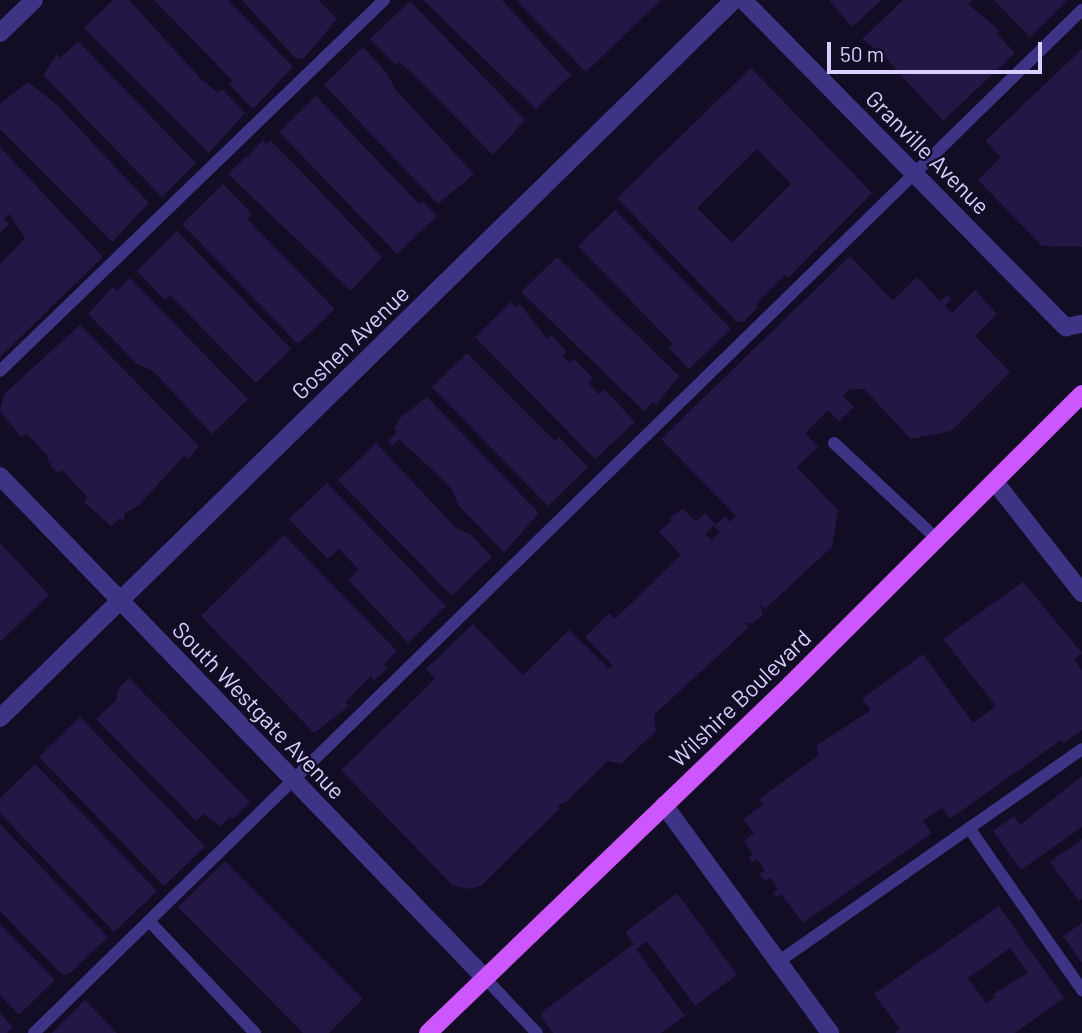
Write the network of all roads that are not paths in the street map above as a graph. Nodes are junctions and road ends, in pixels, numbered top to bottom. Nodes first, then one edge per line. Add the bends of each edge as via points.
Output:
1 (34, 0) edge
2 (384, 0) edge
3 (734, 0) edge
4 (743, 0) edge
5 (1082, 10) edge
6 (0, 33) edge
7 (914, 173) junction
8 (1082, 324) edge
9 (0, 371) edge
10 (1082, 394) edge
11 (834, 443) dead end
12 (0, 476) edge
13 (995, 482) junction
14 (937, 539) junction
15 (1082, 593) edge
16 (121, 602) junction
17 (0, 718) edge
18 (1082, 749) edge
19 (292, 781) junction
20 (664, 805) junction
21 (969, 828) junction
22 (150, 922) junction
23 (778, 962) junction
24 (484, 977) junction
25 (1082, 990) edge
26 (823, 1031) edge
27 (34, 1033) edge
28 (255, 1033) edge
29 (428, 1033) edge
30 (537, 1033) edge

1 - 6 street
2 - 9 lane
3 - 16 street, Goshen Avenue
4 - 7 street, Granville Avenue
5 - 7 lane
7 - 8 street, Granville Avenue via 1066,327
7 - 19 lane
10 - 13 main road, Wilshire Boulevard
11 - 14 lane
12 - 16 street, South Westgate Avenue
13 - 14 main road, Wilshire Boulevard
13 - 15 street
14 - 20 main road, Wilshire Boulevard
16 - 17 street, Goshen Avenue
16 - 19 street, South Westgate Avenue
18 - 21 lane
19 - 22 lane
19 - 24 street, South Westgate Avenue
20 - 23 street
20 - 24 main road, Wilshire Boulevard
21 - 23 lane
21 - 25 lane
22 - 27 lane
22 - 28 lane
23 - 26 street
24 - 29 main road, Wilshire Boulevard
24 - 30 lane

